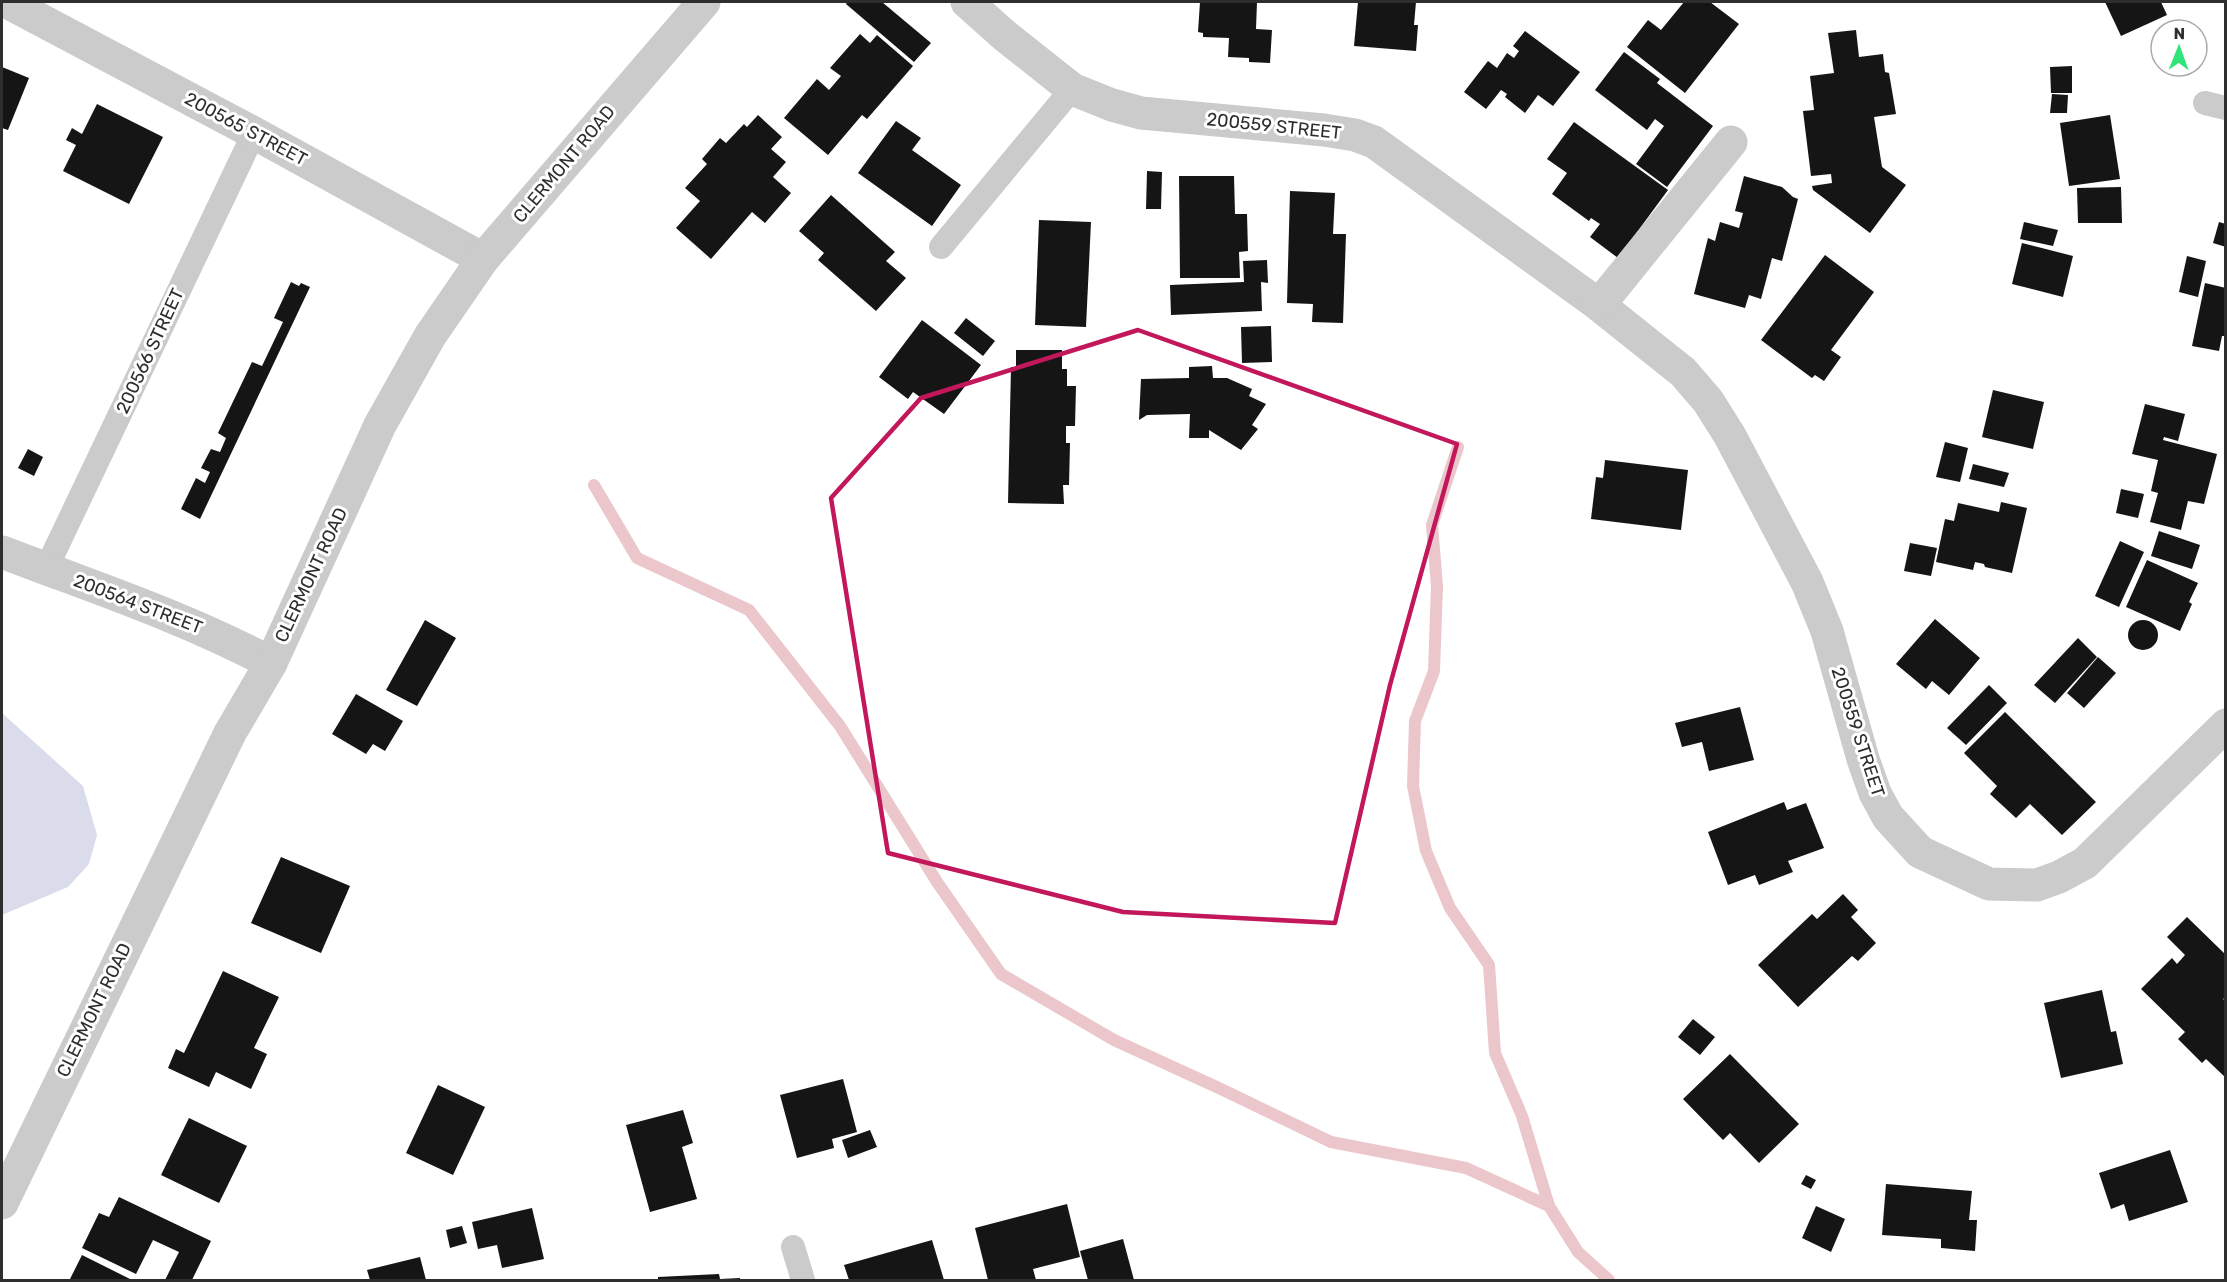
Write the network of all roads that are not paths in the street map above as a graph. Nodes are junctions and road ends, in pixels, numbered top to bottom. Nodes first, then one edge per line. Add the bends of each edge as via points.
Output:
1 (7, 2) edge
2 (704, 2) edge
3 (967, 2) edge
4 (1072, 89) junction
5 (254, 133) junction
6 (1731, 142) dead end
7 (941, 247) dead end
8 (483, 260) junction
9 (1599, 304) junction
10 (2, 552) edge
11 (46, 569) junction
12 (271, 663) junction
13 (2226, 725) edge
14 (2, 1203) edge
15 (793, 1247) dead end
16 (802, 1281) edge

1 - 5 street, 200565 STREET
2 - 8 street, CLERMONT ROAD
3 - 4 street, 200559 STREET
4 - 7 lane
4 - 9 street, 200559 STREET via 1141,113 1324,130 1374,142
5 - 8 street, 200565 STREET
5 - 11 lane, 200566 STREET
6 - 9 street
8 - 12 street, CLERMONT ROAD via 430,336 380,425
9 - 13 street, 200559 STREET via 1683,372 1730,436 1807,582 1827,631 1875,793 1888,818 1920,852 1989,884 2037,885 2059,877 2085,863
10 - 11 street, 200564 STREET
11 - 12 street, 200564 STREET via 169,614
12 - 14 street, CLERMONT ROAD via 230,733
15 - 16 lane

